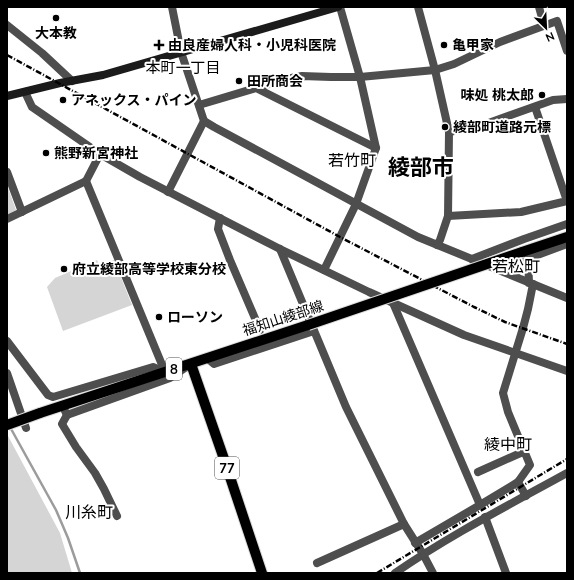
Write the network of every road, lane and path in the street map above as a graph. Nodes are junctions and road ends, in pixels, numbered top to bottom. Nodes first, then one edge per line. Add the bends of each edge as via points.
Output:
1 (172, 7) edge
2 (339, 7) edge
3 (418, 7) edge
4 (539, 7) edge
5 (7, 25) edge
6 (544, 25) junction
7 (567, 51) edge
8 (181, 52) junction
9 (435, 70) junction
10 (360, 77) junction
11 (72, 81) junction
12 (256, 88) junction
13 (26, 92) junction
14 (7, 96) edge
15 (567, 99) edge
16 (199, 105) junction
17 (535, 107) junction
18 (204, 121) junction
19 (449, 132) junction
20 (376, 148) junction
21 (100, 154) junction
22 (7, 172) edge
23 (86, 181) junction
24 (168, 192) junction
25 (356, 204) junction
26 (22, 212) junction
27 (448, 216) junction
28 (220, 218) junction
29 (7, 219) edge
30 (567, 224) edge
31 (567, 237) edge
32 (567, 244) edge
33 (437, 245) junction
34 (280, 249) junction
35 (525, 255) junction
36 (472, 259) junction
37 (324, 270) junction
38 (497, 270) junction
39 (531, 283) junction
40 (567, 298) edge
41 (393, 303) junction
42 (311, 328) junction
43 (260, 330) dead end
44 (7, 341) edge
45 (516, 352) junction
46 (191, 364) junction
47 (567, 371) edge
48 (165, 372) junction
49 (7, 373) edge
50 (7, 425) edge
51 (26, 428) dead end
52 (525, 451) junction
53 (478, 472) dead end
54 (567, 474) edge
55 (518, 482) junction
56 (526, 496) junction
57 (480, 506) junction
58 (117, 516) dead end
59 (485, 517) junction
60 (404, 524) junction
61 (415, 543) junction
62 (423, 554) junction
63 (317, 563) dead end
64 (262, 573) edge
65 (395, 573) edge
66 (433, 573) edge
67 (506, 573) edge

1 - 8 street
2 - 8 street
2 - 10 street
3 - 9 street
4 - 6 street
5 - 11 street
6 - 7 street via 557,21
6 - 9 street
8 - 11 street via 103,75
8 - 16 street
9 - 10 street
9 - 19 street
10 - 12 street via 302,76
10 - 20 street
11 - 13 street
12 - 16 street
12 - 20 street
13 - 14 street
13 - 21 street via 32,107
15 - 17 street via 553,100
16 - 18 street
17 - 19 street via 484,125
17 - 27 street via 567,201 521,212
18 - 24 street
18 - 25 street
19 - 27 street
20 - 25 street
21 - 23 street
21 - 24 street
22 - 26 street
23 - 26 street
23 - 48 street
24 - 28 street
25 - 33 street via 418,238
25 - 37 street
26 - 29 street
27 - 33 street
28 - 34 street
28 - 43 street via 218,229
30 - 36 street
31 - 35 main road, 福知山綾部線 / 8
32 - 35 street
33 - 36 street
34 - 37 street
34 - 42 street
35 - 38 street
35 - 39 street
35 - 42 main road, 福知山綾部線 / 8, bridge
36 - 38 street
37 - 41 street
38 - 39 street
39 - 40 street
39 - 45 street via 528,310
41 - 45 street via 464,335
41 - 57 street
42 - 46 main road, 福知山綾部線 / 8
42 - 60 street via 346,407
44 - 48 street via 48,395 53,397 153,368
45 - 47 street
45 - 52 street via 503,393 508,412
46 - 48 main road, 福知山綾部線 / 8
46 - 58 street via 170,378 66,413 62,424 95,473
46 - 64 main road, 77
48 - 50 main road, 福知山綾部線 / 8, bridge
49 - 51 street
52 - 53 street
52 - 55 street via 530,465
54 - 56 street
55 - 56 street
55 - 57 street
56 - 59 street
57 - 61 street
59 - 62 street
59 - 67 street
60 - 61 street
60 - 63 street
61 - 62 street
62 - 65 street
62 - 66 street

